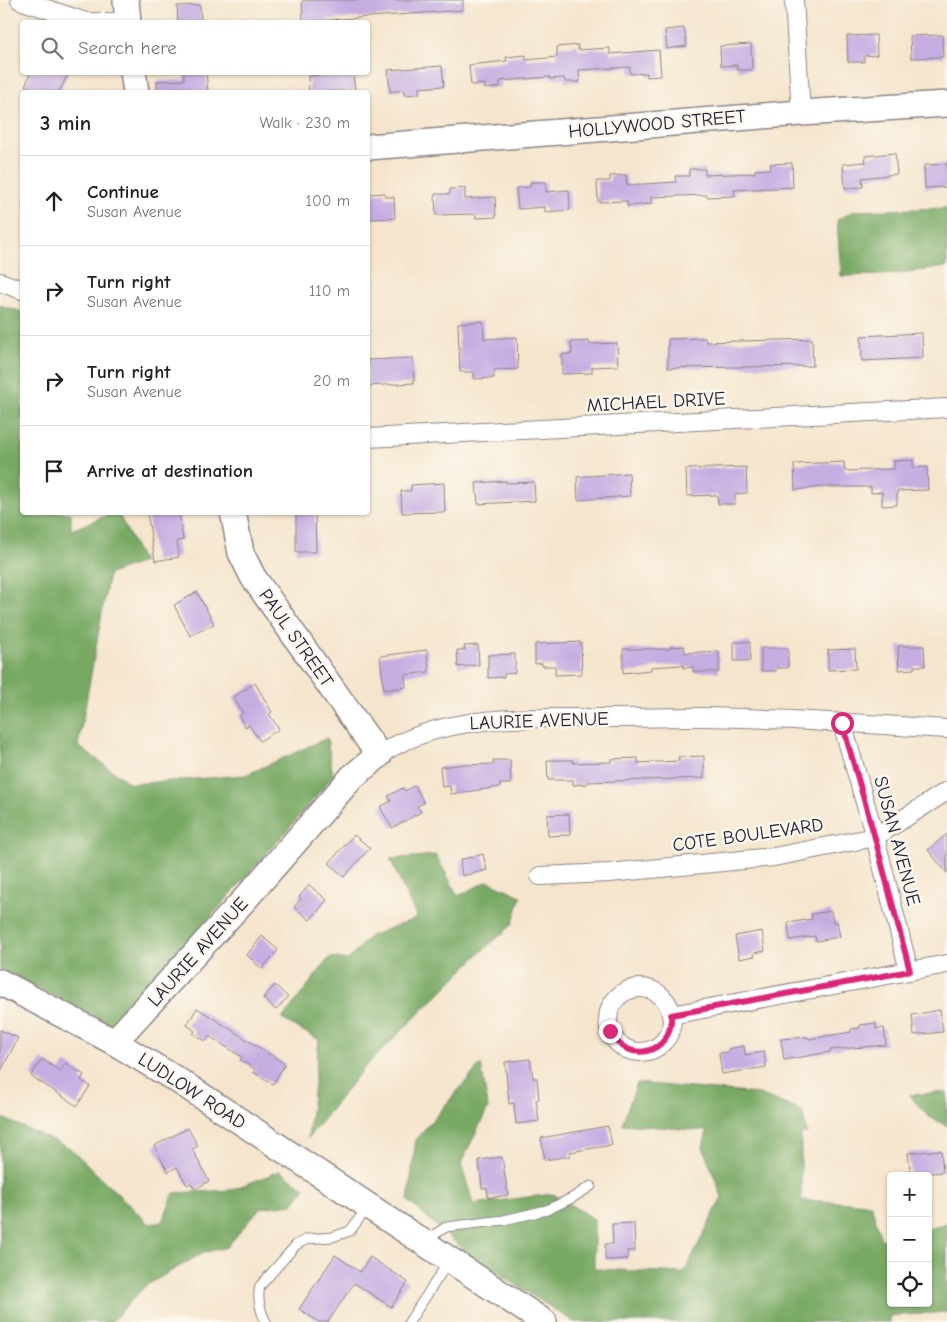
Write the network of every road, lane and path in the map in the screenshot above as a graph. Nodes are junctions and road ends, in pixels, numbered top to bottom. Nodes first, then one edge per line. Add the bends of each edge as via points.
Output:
1 (20, 0) edge
2 (126, 0) edge
3 (794, 0) edge
4 (80, 20) edge
5 (128, 20) edge
6 (134, 75) edge
7 (136, 90) edge
8 (947, 104) edge
9 (801, 113) junction
10 (370, 147) edge
11 (0, 282) edge
12 (20, 289) edge
13 (947, 408) edge
14 (370, 438) edge
15 (234, 515) edge
16 (842, 723) junction
17 (947, 729) edge
18 (379, 755) junction
19 (947, 792) edge
20 (875, 838) junction
21 (540, 876) dead end
22 (947, 964) edge
23 (910, 971) junction
24 (0, 982) edge
25 (671, 1015) dead end
26 (114, 1042) junction
27 (591, 1186) dead end
28 (372, 1210) junction
29 (422, 1242) junction
30 (450, 1261) junction
31 (266, 1322) edge
32 (409, 1322) edge
33 (544, 1322) edge

1 - 4 street
2 - 5 street
3 - 9 street
6 - 7 street
8 - 9 street, HOLLYWOOD STREET
9 - 10 street, HOLLYWOOD STREET
11 - 12 street
13 - 14 street, MICHAEL DRIVE
15 - 18 street, PAUL STREET via 241,553 253,577
16 - 17 street, LAURIE AVENUE
16 - 18 street, LAURIE AVENUE via 703,717 499,719 421,734 403,740
16 - 20 street, SUSAN AVENUE
18 - 26 street, LAURIE AVENUE via 352,777
19 - 20 street, COTE BOULEVARD
20 - 21 street, COTE BOULEVARD via 774,857 609,873
20 - 23 street, SUSAN AVENUE
22 - 23 street
23 - 25 street
24 - 26 street, LUDLOW ROAD
26 - 28 street, LUDLOW ROAD
27 - 29 lane via 547,1210 446,1228
28 - 29 street, LUDLOW ROAD
28 - 31 lane via 350,1231 296,1244 260,1286 258,1293
29 - 30 street, LUDLOW ROAD
30 - 32 lane
30 - 33 street, LUDLOW ROAD

